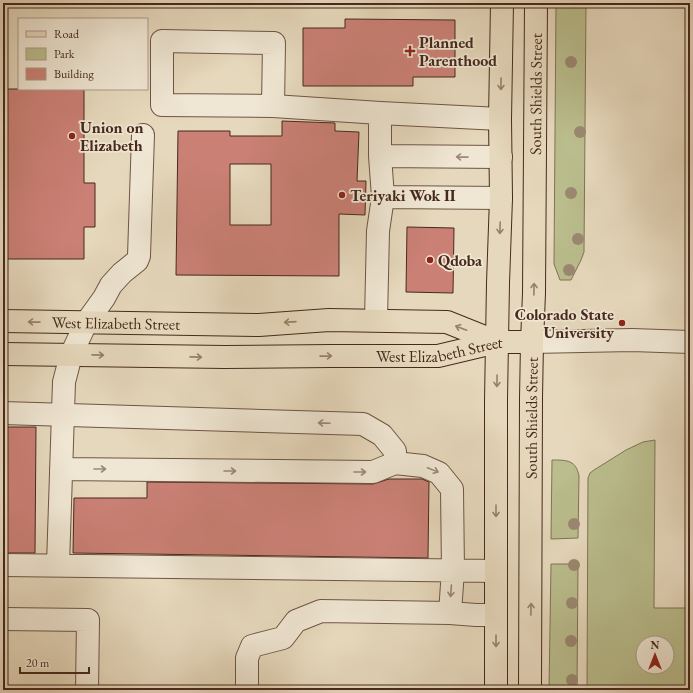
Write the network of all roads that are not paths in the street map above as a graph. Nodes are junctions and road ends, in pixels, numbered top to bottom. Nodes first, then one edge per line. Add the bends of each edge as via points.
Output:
1 (502, 3) edge
2 (536, 3) edge
3 (274, 106) junction
4 (380, 113) junction
5 (500, 119) junction
6 (143, 135) dead end
7 (380, 156) junction
8 (501, 157) junction
9 (384, 197) junction
10 (501, 198) junction
11 (376, 320) junction
12 (3, 321) edge
13 (86, 323) junction
14 (497, 342) junction
15 (532, 342) junction
16 (690, 342) edge
17 (3, 354) edge
18 (71, 355) junction
19 (3, 413) edge
20 (62, 414) junction
21 (395, 463) junction
22 (61, 469) junction
23 (3, 564) edge
24 (58, 565) junction
25 (453, 570) junction
26 (496, 571) junction
27 (450, 613) junction
28 (496, 615) junction
29 (3, 619) edge
30 (87, 690) edge
31 (247, 690) edge
32 (496, 690) edge
33 (530, 690) edge

1 -> 5 main road, South Shields Street
15 -> 2 main road, South Shields Street
3 - 3 lane via 162,104 162,42 274,43
3 - 4 lane
4 - 5 lane
4 - 7 lane
5 - 8 main road, South Shields Street
6 - 13 lane via 140,256 111,284
8 -> 7 lane
7 - 9 lane
8 - 10 main road, South Shields Street
9 - 10 lane
9 - 11 lane via 378,231
10 -> 14 main road, South Shields Street
11 -> 13 main road, West Elizabeth Street via 259,324
14 -> 11 main road, West Elizabeth Street via 447,322
13 -> 12 main road, West Elizabeth Street
13 - 18 lane
14 - 15 main road
18 -> 14 main road, West Elizabeth Street via 438,356
14 -> 26 main road, South Shields Street
15 - 16 lane
33 -> 15 main road, South Shields Street
17 - 18 main road, West Elizabeth Street
18 - 20 lane via 64,382
19 - 20 lane
21 -> 20 lane via 395,451 382,435 363,424
20 - 22 lane
22 -> 21 lane via 373,472
21 -> 25 lane via 423,466 439,473 452,489
22 - 24 lane
23 - 24 lane
24 - 25 lane
25 - 26 lane
25 -> 27 lane
26 - 28 main road, South Shields Street
27 - 28 lane
27 - 31 lane via 321,611 296,621 284,638 252,646 247,658
28 -> 32 main road, South Shields Street
29 - 30 lane via 88,620

